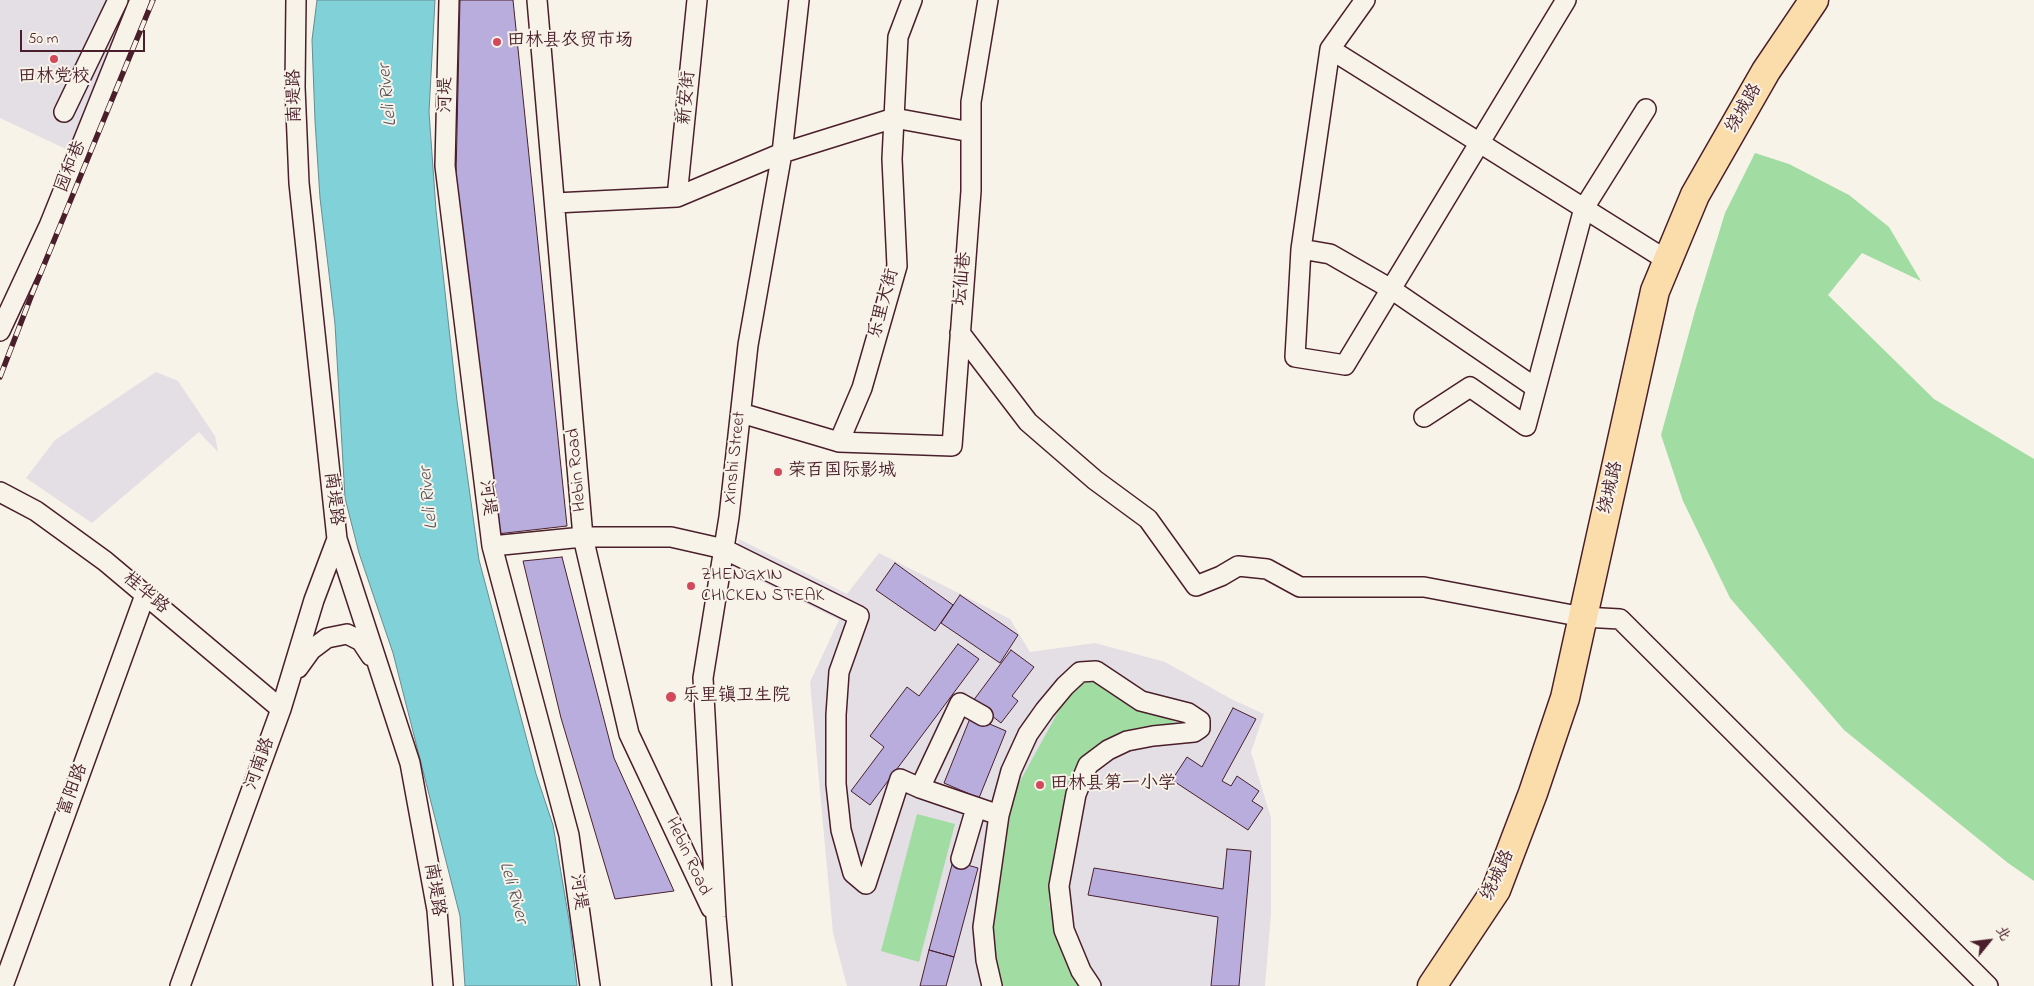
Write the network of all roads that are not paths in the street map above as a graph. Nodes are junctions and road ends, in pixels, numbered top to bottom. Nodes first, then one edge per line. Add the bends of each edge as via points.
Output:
1 (118, 0) edge
2 (140, 0) edge
3 (296, 0) edge
4 (449, 0) edge
5 (537, 0) edge
6 (697, 0) edge
7 (799, 0) edge
8 (912, 0) edge
9 (988, 0) edge
10 (1365, 0) edge
11 (1566, 0) edge
12 (1814, 0) edge
13 (1330, 49) junction
14 (1646, 109) dead end
15 (64, 112) dead end
16 (894, 118) junction
17 (971, 132) junction
18 (1480, 142) junction
19 (782, 153) junction
20 (677, 196) junction
21 (555, 203) junction
22 (1584, 208) junction
23 (1301, 249) junction
24 (1668, 261) junction
25 (1391, 289) junction
26 (0, 331) edge
27 (960, 333) junction
28 (1536, 388) junction
29 (741, 413) junction
30 (1424, 417) dead end
31 (839, 442) junction
32 (0, 492) edge
33 (584, 536) junction
34 (337, 540) junction
35 (492, 546) junction
36 (724, 549) junction
37 (145, 594) junction
38 (1583, 617) junction
39 (379, 668) junction
40 (290, 679) junction
41 (280, 709) junction
42 (983, 716) dead end
43 (920, 788) junction
44 (976, 808) junction
45 (999, 816) junction
46 (713, 852) junction
47 (686, 854) junction
48 (961, 859) dead end
49 (716, 917) junction
50 (3, 986) edge
51 (180, 986) edge
52 (442, 986) edge
53 (590, 986) edge
54 (722, 986) edge
55 (992, 986) edge
56 (1091, 986) edge
57 (1432, 986) edge
58 (1988, 986) edge

1 - 15 street
2 - 26 street, 园和巷 via 49,226
3 - 34 street, 南堤路 via 299,184
4 - 35 street, 河堤 via 445,166
5 - 21 street, Hebin Road
6 - 20 street, 新安街
7 - 19 street, Xinshi Street
8 - 16 street, 乐里大街 via 898,37
9 - 17 street, 坛仙巷 via 971,102
10 - 13 street
11 - 18 street
12 - 24 highway, 绕城路 via 1766,71 1696,195
13 - 18 street
13 - 23 street
14 - 22 street
16 - 17 street
16 - 19 street
16 - 31 street, 乐里大街 via 892,159 897,266 862,388
17 - 27 street, 坛仙巷 via 971,191
18 - 22 street
18 - 25 street
19 - 20 street
19 - 29 street, Xinshi Street via 748,345
20 - 21 street
21 - 33 street, Hebin Road
22 - 24 street
22 - 28 street
23 - 25 street via 1330,254
23 - 25 street via 1295,357 1346,365
24 - 38 highway, 绕城路 via 1655,291
25 - 28 street
27 - 31 street, 坛仙巷 via 952,446
27 - 38 street via 1028,422 1095,480 1148,520 1196,586 1238,566 1267,569 1300,587 1424,587
28 - 30 street via 1526,426 1470,387
29 - 31 street
29 - 36 street, Xinshi Street
32 - 37 street, 桂华路 via 36,511
33 - 35 street
33 - 36 street via 671,537
33 - 47 street, Hebin Road via 629,734
34 - 39 street, 南堤路
34 - 40 street, 河南路 via 314,600
35 - 53 street, 河堤 via 569,835
36 - 43 street via 859,616 839,672 836,784 841,830 853,873 866,884 900,779
36 - 46 street, Xinshi Street via 703,678
37 - 41 street, 桂华路
37 - 50 street, 富阳路
38 - 57 highway, 绕城路 via 1565,698 1496,890
38 - 58 street via 1620,619
39 - 40 street via 361,641 347,634 326,638 310,650
39 - 52 street, 南堤路 via 410,763 437,910
40 - 41 street, 河南路
41 - 51 street, 河南路
42 - 43 street via 960,703
43 - 44 street
44 - 45 street
44 - 48 street
45 - 55 street via 983,926
45 - 56 street via 1011,771 1028,734 1080,672 1096,671 1141,701 1188,713 1200,722 1200,728 1194,732 1127,741 1108,750 1088,765 1076,794 1059,886 1064,930
46 - 47 street via 705,869
46 - 49 street, Xinshi Street
47 - 49 street, Hebin Road
49 - 54 street, Xinshi Street

